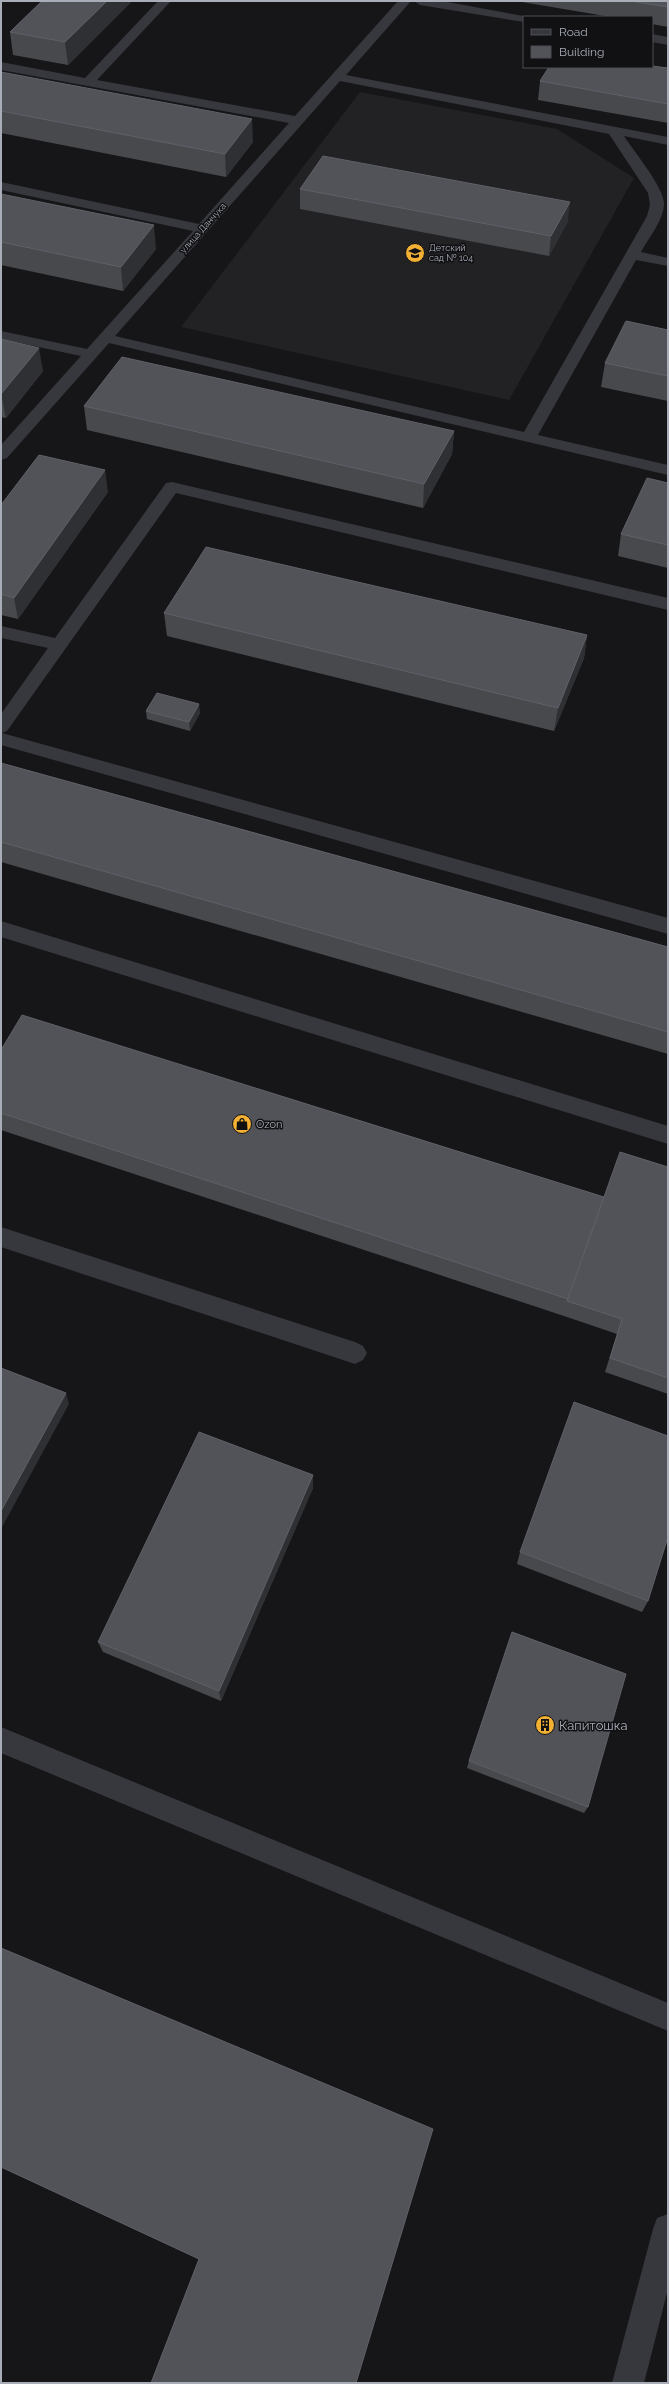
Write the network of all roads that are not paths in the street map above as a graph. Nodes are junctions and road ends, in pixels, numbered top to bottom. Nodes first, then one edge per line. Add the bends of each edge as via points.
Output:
1 (165, 1) edge
2 (406, 1) edge
3 (420, 1) edge
4 (523, 18) edge
5 (653, 38) edge
6 (668, 41) edge
7 (1, 66) edge
8 (338, 77) junction
9 (88, 82) junction
10 (298, 121) junction
11 (614, 131) junction
12 (668, 141) edge
13 (1, 186) edge
14 (203, 229) junction
15 (633, 255) junction
16 (668, 262) edge
17 (1, 335) edge
18 (105, 338) junction
19 (91, 354) junction
20 (529, 438) junction
21 (1, 455) edge
22 (668, 470) edge
23 (668, 604) edge
24 (1, 632) edge
25 (60, 645) junction
26 (1, 728) edge
27 (1, 739) edge
28 (668, 926) edge
29 (1, 929) edge
30 (668, 1135) edge
31 (1, 1237) edge
32 (355, 1353) dead end
33 (1, 1740) edge
34 (668, 2016) edge
35 (668, 2229) edge
36 (628, 2383) edge

1 - 9 street
2 - 8 street, улица Данчука
3 - 4 street
5 - 6 street
7 - 9 street
8 - 10 street, улица Данчука
8 - 11 street
9 - 10 street
10 - 14 street, улица Данчука
11 - 12 street
11 - 15 street via 655,194 657,205 654,216
13 - 14 street
14 - 18 street, улица Данчука
15 - 16 street
15 - 20 street
17 - 19 street
18 - 19 street, улица Данчука
18 - 20 street
19 - 21 street, улица Данчука
20 - 22 street
23 - 25 street via 172,487
24 - 25 street
25 - 26 street
27 - 28 street
29 - 30 street
31 - 32 street
33 - 34 street
35 - 36 street

